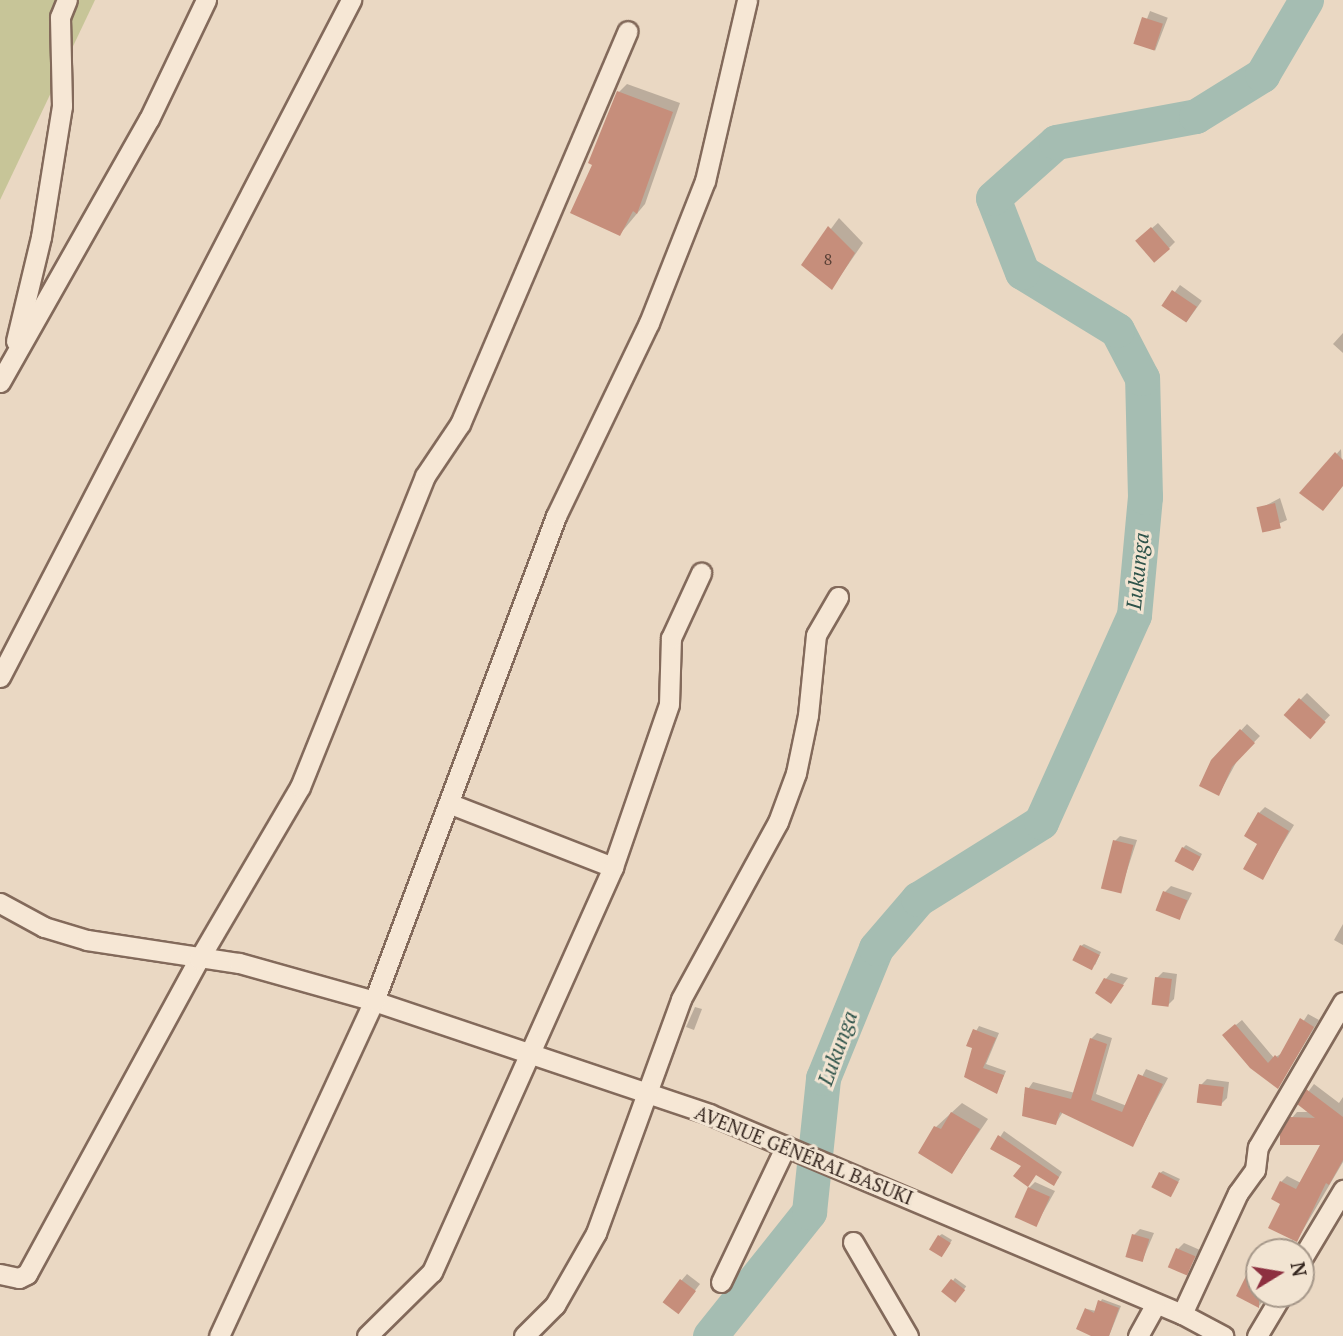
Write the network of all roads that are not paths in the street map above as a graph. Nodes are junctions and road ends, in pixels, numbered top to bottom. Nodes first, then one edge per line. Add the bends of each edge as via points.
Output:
1 (67, 0) edge
2 (206, 0) edge
3 (351, 0) edge
4 (747, 0) edge
5 (628, 32) dead end
6 (0, 381) edge
7 (701, 573) dead end
8 (838, 597) dead end
9 (0, 677) edge
10 (451, 804) junction
11 (613, 867) junction
12 (5, 906) edge
13 (0, 927) edge
14 (199, 959) junction
15 (374, 1001) junction
16 (1343, 1002) edge
17 (530, 1054) junction
18 (646, 1093) junction
19 (786, 1146) junction
20 (1343, 1190) edge
21 (1314, 1238) edge
22 (853, 1242) dead end
23 (0, 1274) edge
24 (721, 1282) dead end
25 (1155, 1305) junction
26 (1274, 1308) edge
27 (1182, 1314) junction
28 (219, 1336) edge
29 (368, 1336) edge
30 (524, 1336) edge
31 (908, 1336) edge
32 (1138, 1336) edge
33 (1223, 1336) edge
34 (1257, 1336) edge

1 - 6 street via 60,17 62,107 41,237 14,346
2 - 6 street via 149,119
3 - 9 street
4 - 10 street via 705,181 649,323 556,516
5 - 14 street via 460,424 425,477 300,787
7 - 11 street via 671,638 669,704
8 - 18 street via 816,635 808,715 796,773 778,822 681,999
10 - 11 street
10 - 15 street via 438,821
11 - 17 street
12 - 13 street
12 - 14 street, AVENUE GÉNÉRAL BASUKI via 87,940
14 - 15 street, AVENUE GÉNÉRAL BASUKI via 239,963
14 - 23 street via 27,1274 19,1278
15 - 17 street, AVENUE GÉNÉRAL BASUKI
15 - 28 street
16 - 27 street via 1258,1147 1255,1170 1238,1193
17 - 18 street, AVENUE GÉNÉRAL BASUKI
17 - 29 street via 432,1272
18 - 19 street, AVENUE GÉNÉRAL BASUKI
18 - 30 street via 596,1233 555,1305
19 - 24 street
19 - 25 street, AVENUE GÉNÉRAL BASUKI
20 - 21 street
22 - 31 street
25 - 27 street, AVENUE GÉNÉRAL BASUKI
25 - 32 street
26 - 34 street
27 - 33 street, AVENUE GÉNÉRAL BASUKI

